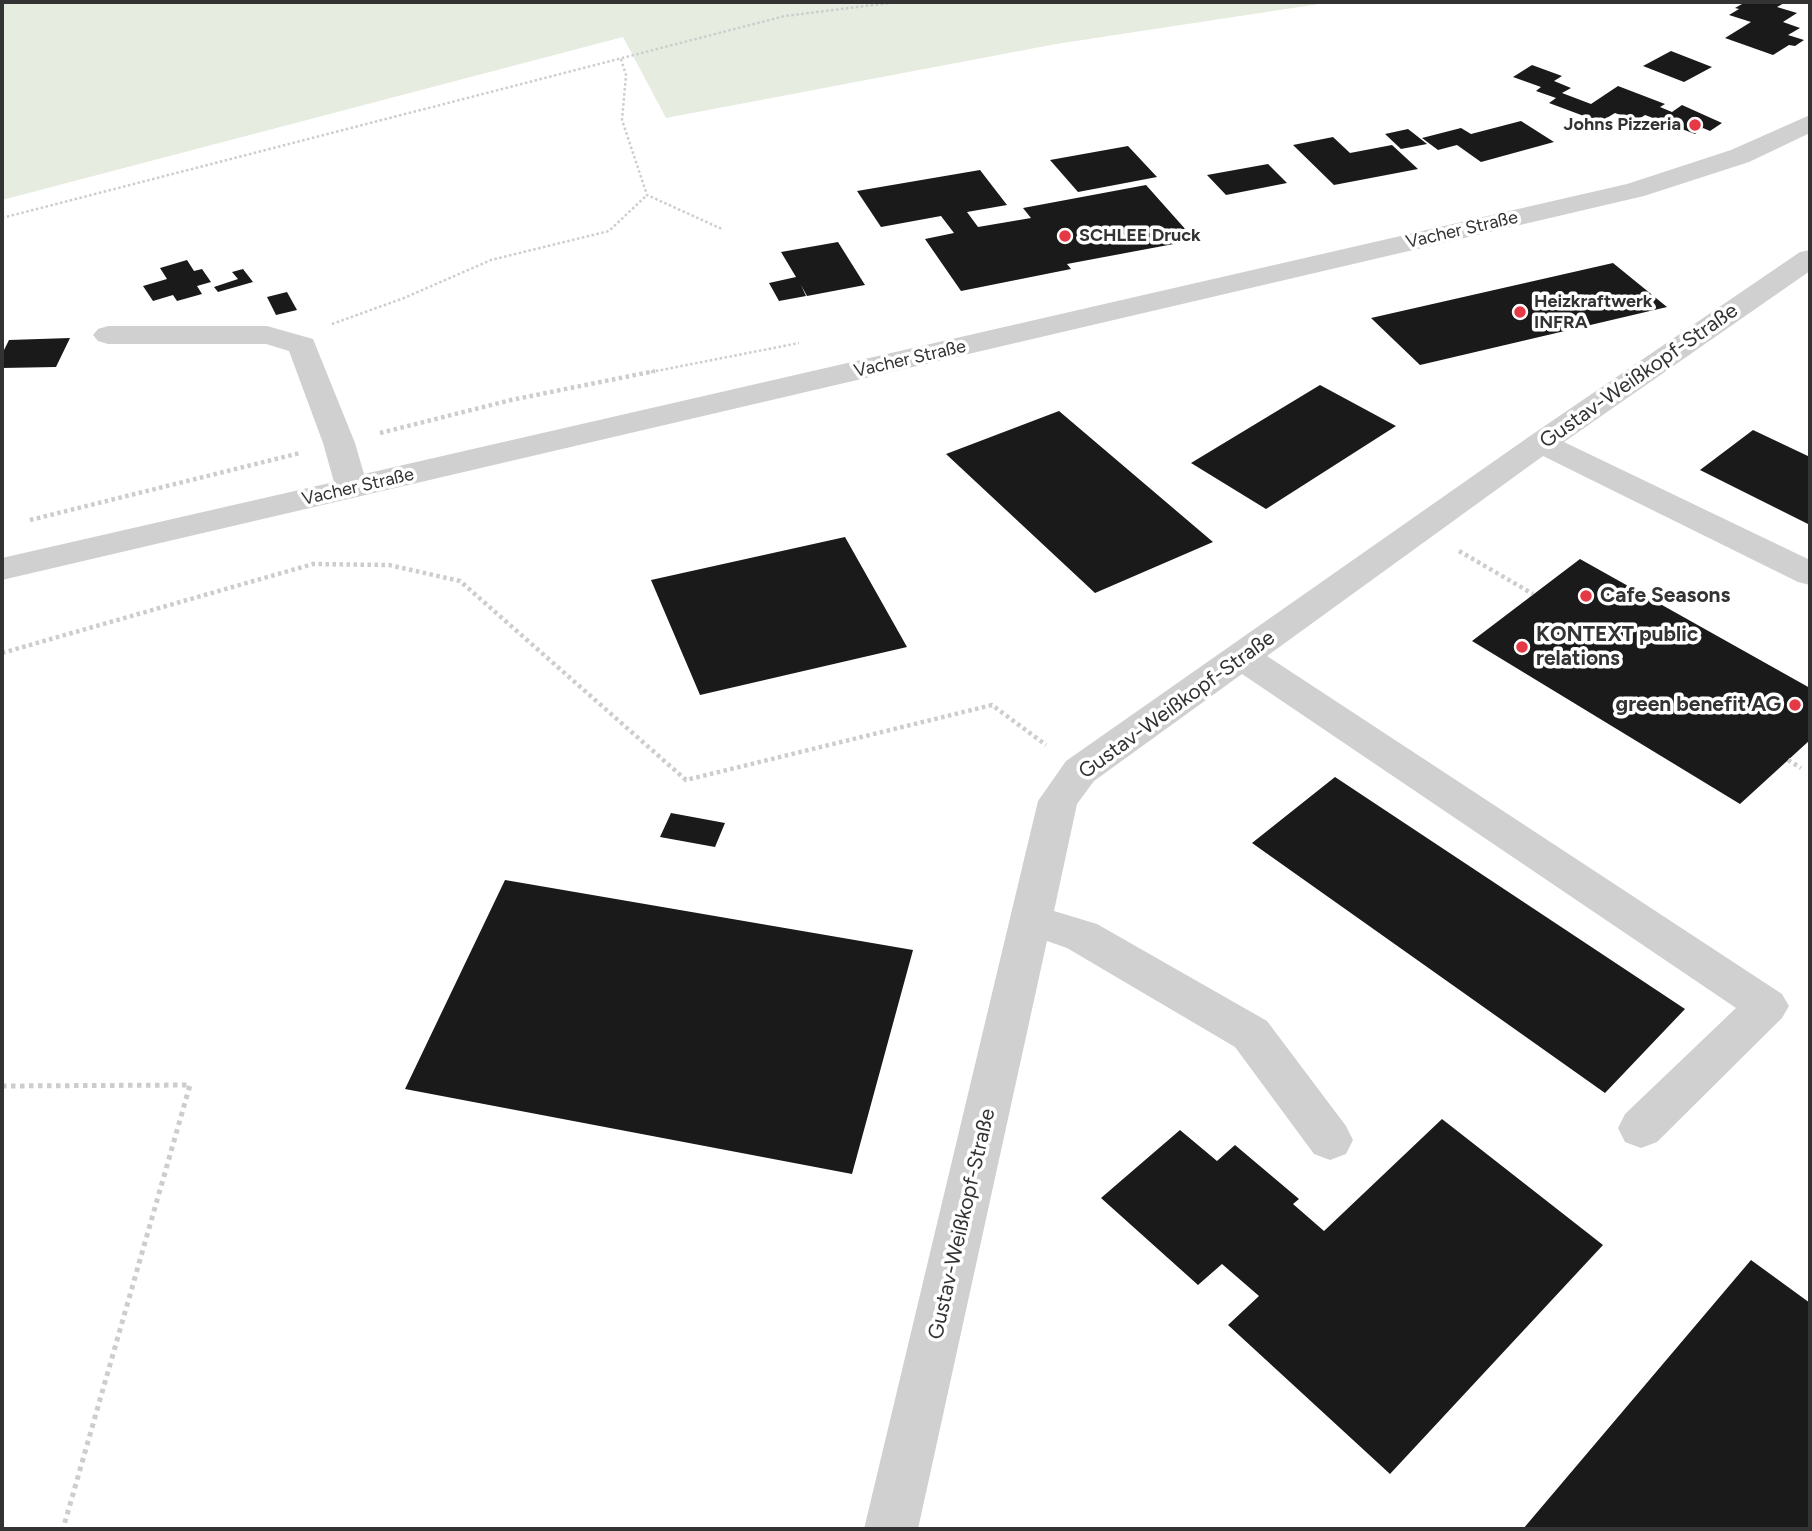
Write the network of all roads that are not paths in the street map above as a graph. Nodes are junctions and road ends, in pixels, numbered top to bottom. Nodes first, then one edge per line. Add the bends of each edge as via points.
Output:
1 (1810, 123) edge
2 (1810, 258) edge
3 (108, 335) dead end
4 (1541, 443) junction
5 (352, 488) junction
6 (2, 569) edge
7 (1810, 574) edge
8 (1242, 656) junction
9 (1031, 920) junction
10 (1641, 1128) dead end
11 (1330, 1140) dead end
12 (891, 1529) edge

1 - 5 street, Vacher Straße via 1740,156 1635,190
2 - 4 street, Gustav-Weißkopf-Straße
3 - 5 street via 267,335 302,345
4 - 7 street
4 - 8 street, Gustav-Weißkopf-Straße
5 - 6 street, Vacher Straße
8 - 9 street, Gustav-Weißkopf-Straße via 1080,771 1058,801
8 - 10 street via 1325,697 1767,1006
9 - 11 street via 1082,936 1251,1034
9 - 12 street, Gustav-Weißkopf-Straße

